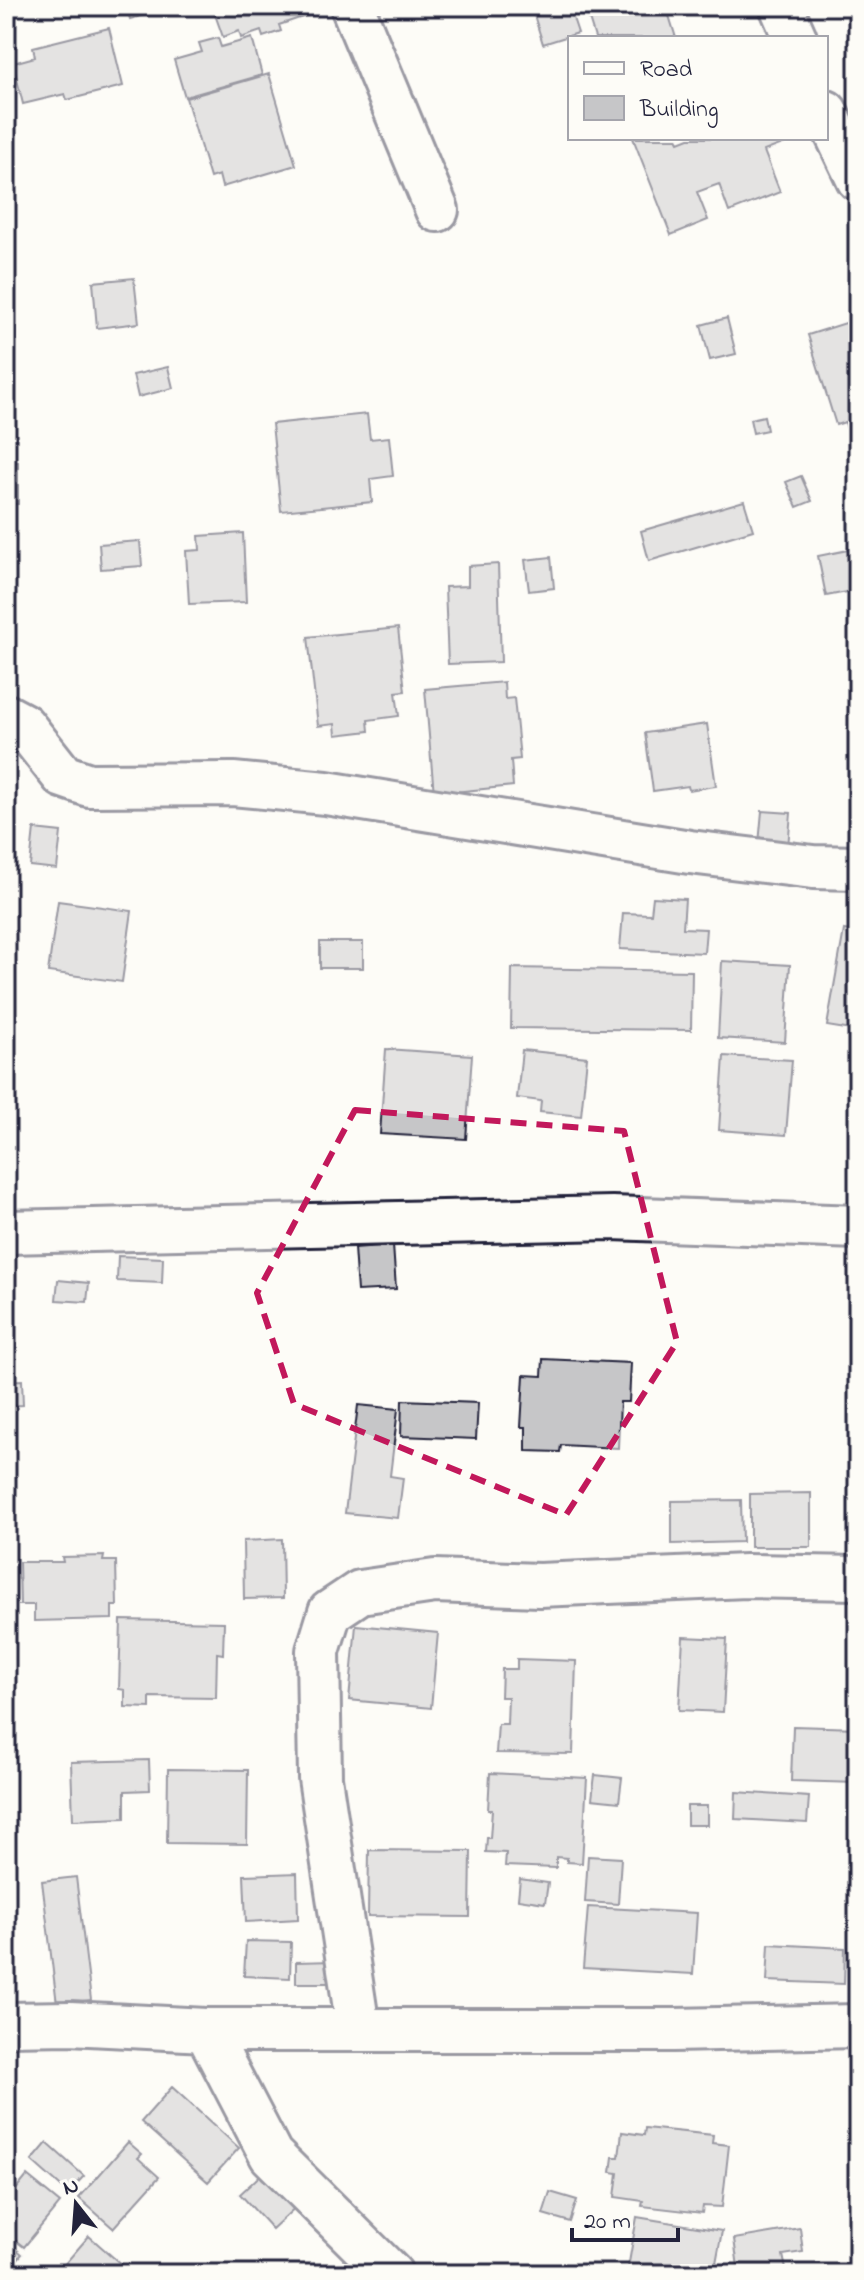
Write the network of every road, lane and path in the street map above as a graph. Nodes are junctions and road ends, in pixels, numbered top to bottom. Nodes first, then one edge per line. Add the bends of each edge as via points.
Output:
1 (352, 6) edge
2 (781, 6) edge
3 (794, 36) edge
4 (828, 116) edge
5 (858, 179) edge
6 (437, 210) dead end
7 (6, 716) edge
8 (858, 868) edge
9 (858, 1227) edge
10 (6, 1232) edge
11 (858, 1578) edge
12 (6, 2024) edge
13 (858, 2026) edge
14 (358, 2028) junction
15 (206, 2030) junction
16 (391, 2274) edge

1 - 6 street
2 - 3 street
4 - 5 street
7 - 8 street via 23,725 63,776 89,785 233,784 326,793 690,852
9 - 10 street via 612,1218
11 - 14 street via 746,1576 539,1585 435,1581 360,1592 330,1612 318,1651 320,1778
12 - 15 street
13 - 14 street
14 - 15 street
15 - 16 street via 271,2155

